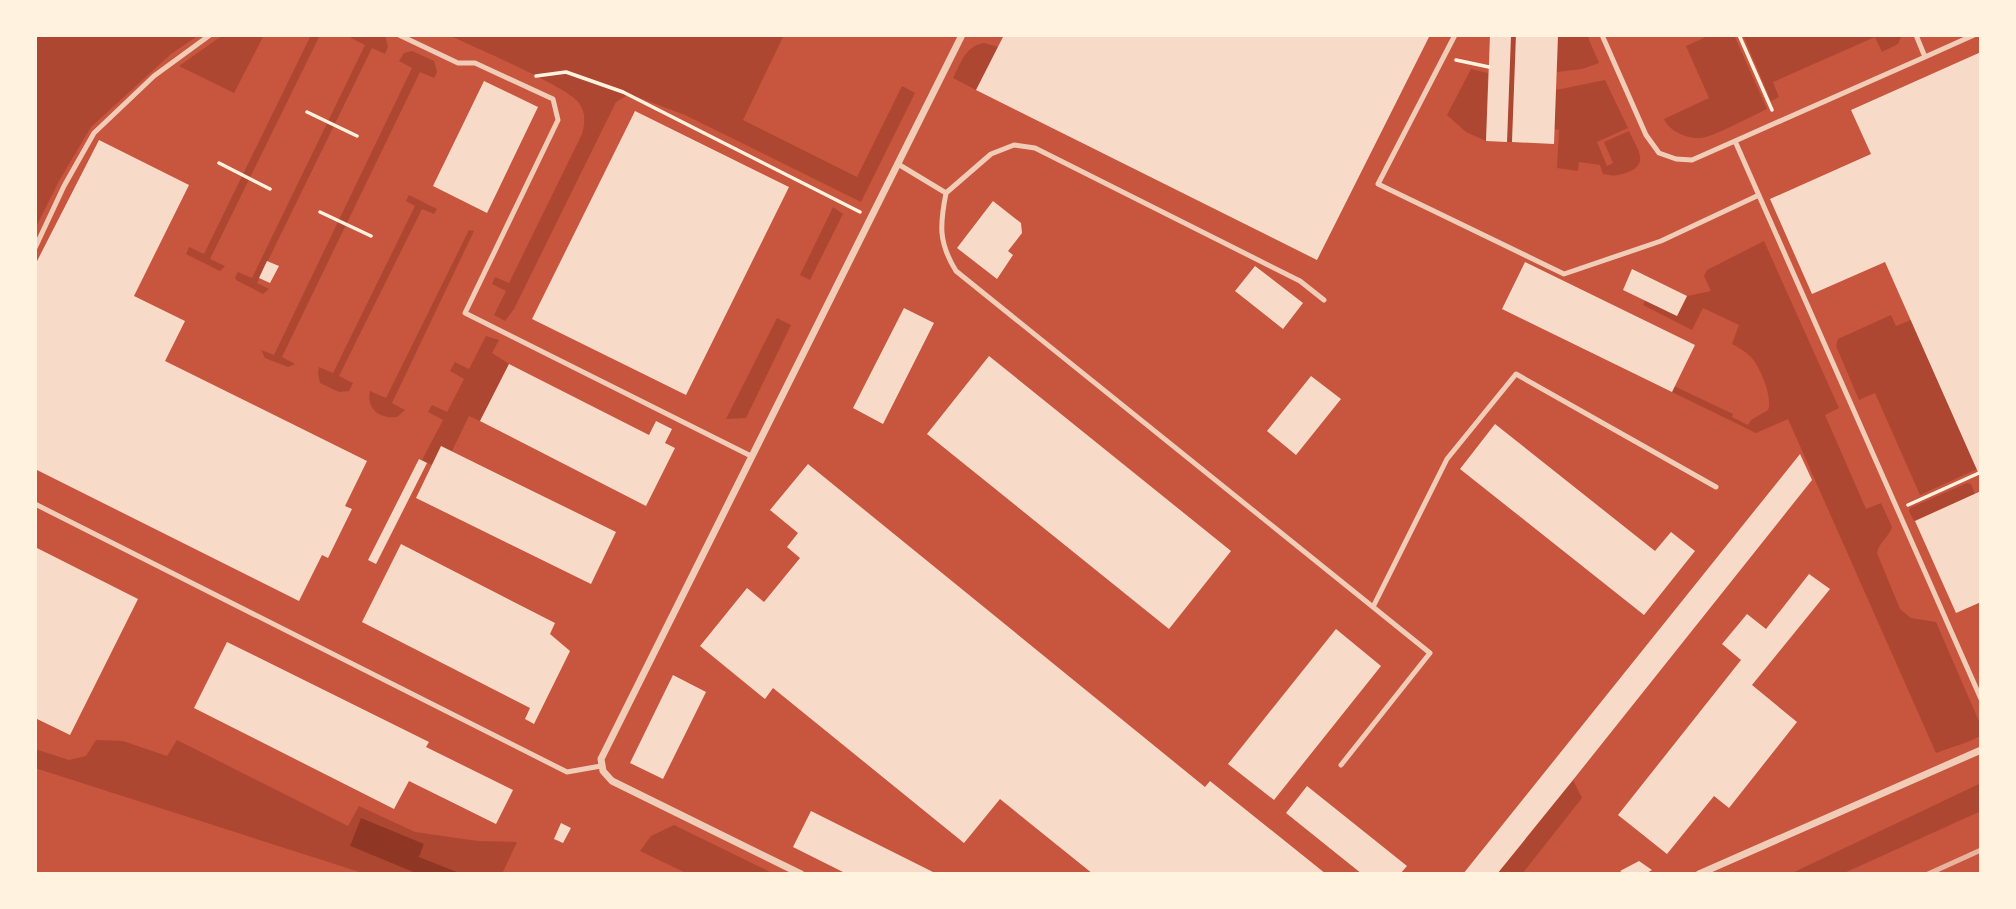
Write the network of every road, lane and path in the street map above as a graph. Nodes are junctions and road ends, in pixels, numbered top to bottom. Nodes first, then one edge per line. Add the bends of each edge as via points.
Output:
1 (210, 35) edge
2 (399, 35) edge
3 (962, 35) edge
4 (1455, 35) edge
5 (1602, 35) edge
6 (1739, 35) edge
7 (1916, 35) edge
8 (1974, 35) edge
9 (1445, 55) junction
10 (1925, 57) junction
11 (1489, 67) dead end
12 (510, 81) junction
13 (307, 112) dead end
14 (1777, 122) junction
15 (357, 136) dead end
16 (1735, 141) junction
17 (219, 163) dead end
18 (898, 164) junction
19 (270, 188) dead end
20 (946, 192) junction
21 (1759, 195) junction
22 (320, 212) dead end
23 (872, 217) junction
24 (371, 236) dead end
25 (35, 248) edge
26 (1324, 300) dead end
27 (751, 456) junction
28 (1979, 474) dead end
29 (1716, 487) dead end
30 (35, 504) edge
31 (1897, 510) junction
32 (1373, 607) junction
33 (1981, 699) edge
34 (1981, 750) edge
35 (1341, 765) dead end
36 (601, 766) junction
37 (801, 874) edge
38 (1699, 874) edge

1 - 25 lane via 155,76 94,132
2 - 12 lane
3 - 18 street
4 - 9 lane
5 - 16 lane via 1646,135 1659,153 1692,160
6 - 14 path
7 - 10 lane
8 - 10 lane
9 - 11 path
9 - 21 lane via 1378,184 1564,274 1661,241
10 - 14 lane
12 - 23 path via 566,72 623,92
12 - 27 lane via 553,99 558,121 464,313
13 - 15 path
14 - 16 lane
16 - 21 lane
17 - 19 path
18 - 20 lane
18 - 23 street
20 - 26 lane via 991,154 1014,145 1035,148 1300,281
20 - 32 lane via 940,224 944,253 956,271
21 - 31 lane
22 - 24 path
23 - 27 street
27 - 36 street via 603,752
28 - 31 path
29 - 32 lane via 1516,374 1447,458
30 - 36 lane via 567,772
31 - 33 lane
32 - 35 lane via 1430,653
34 - 38 street
36 - 37 street via 619,785

